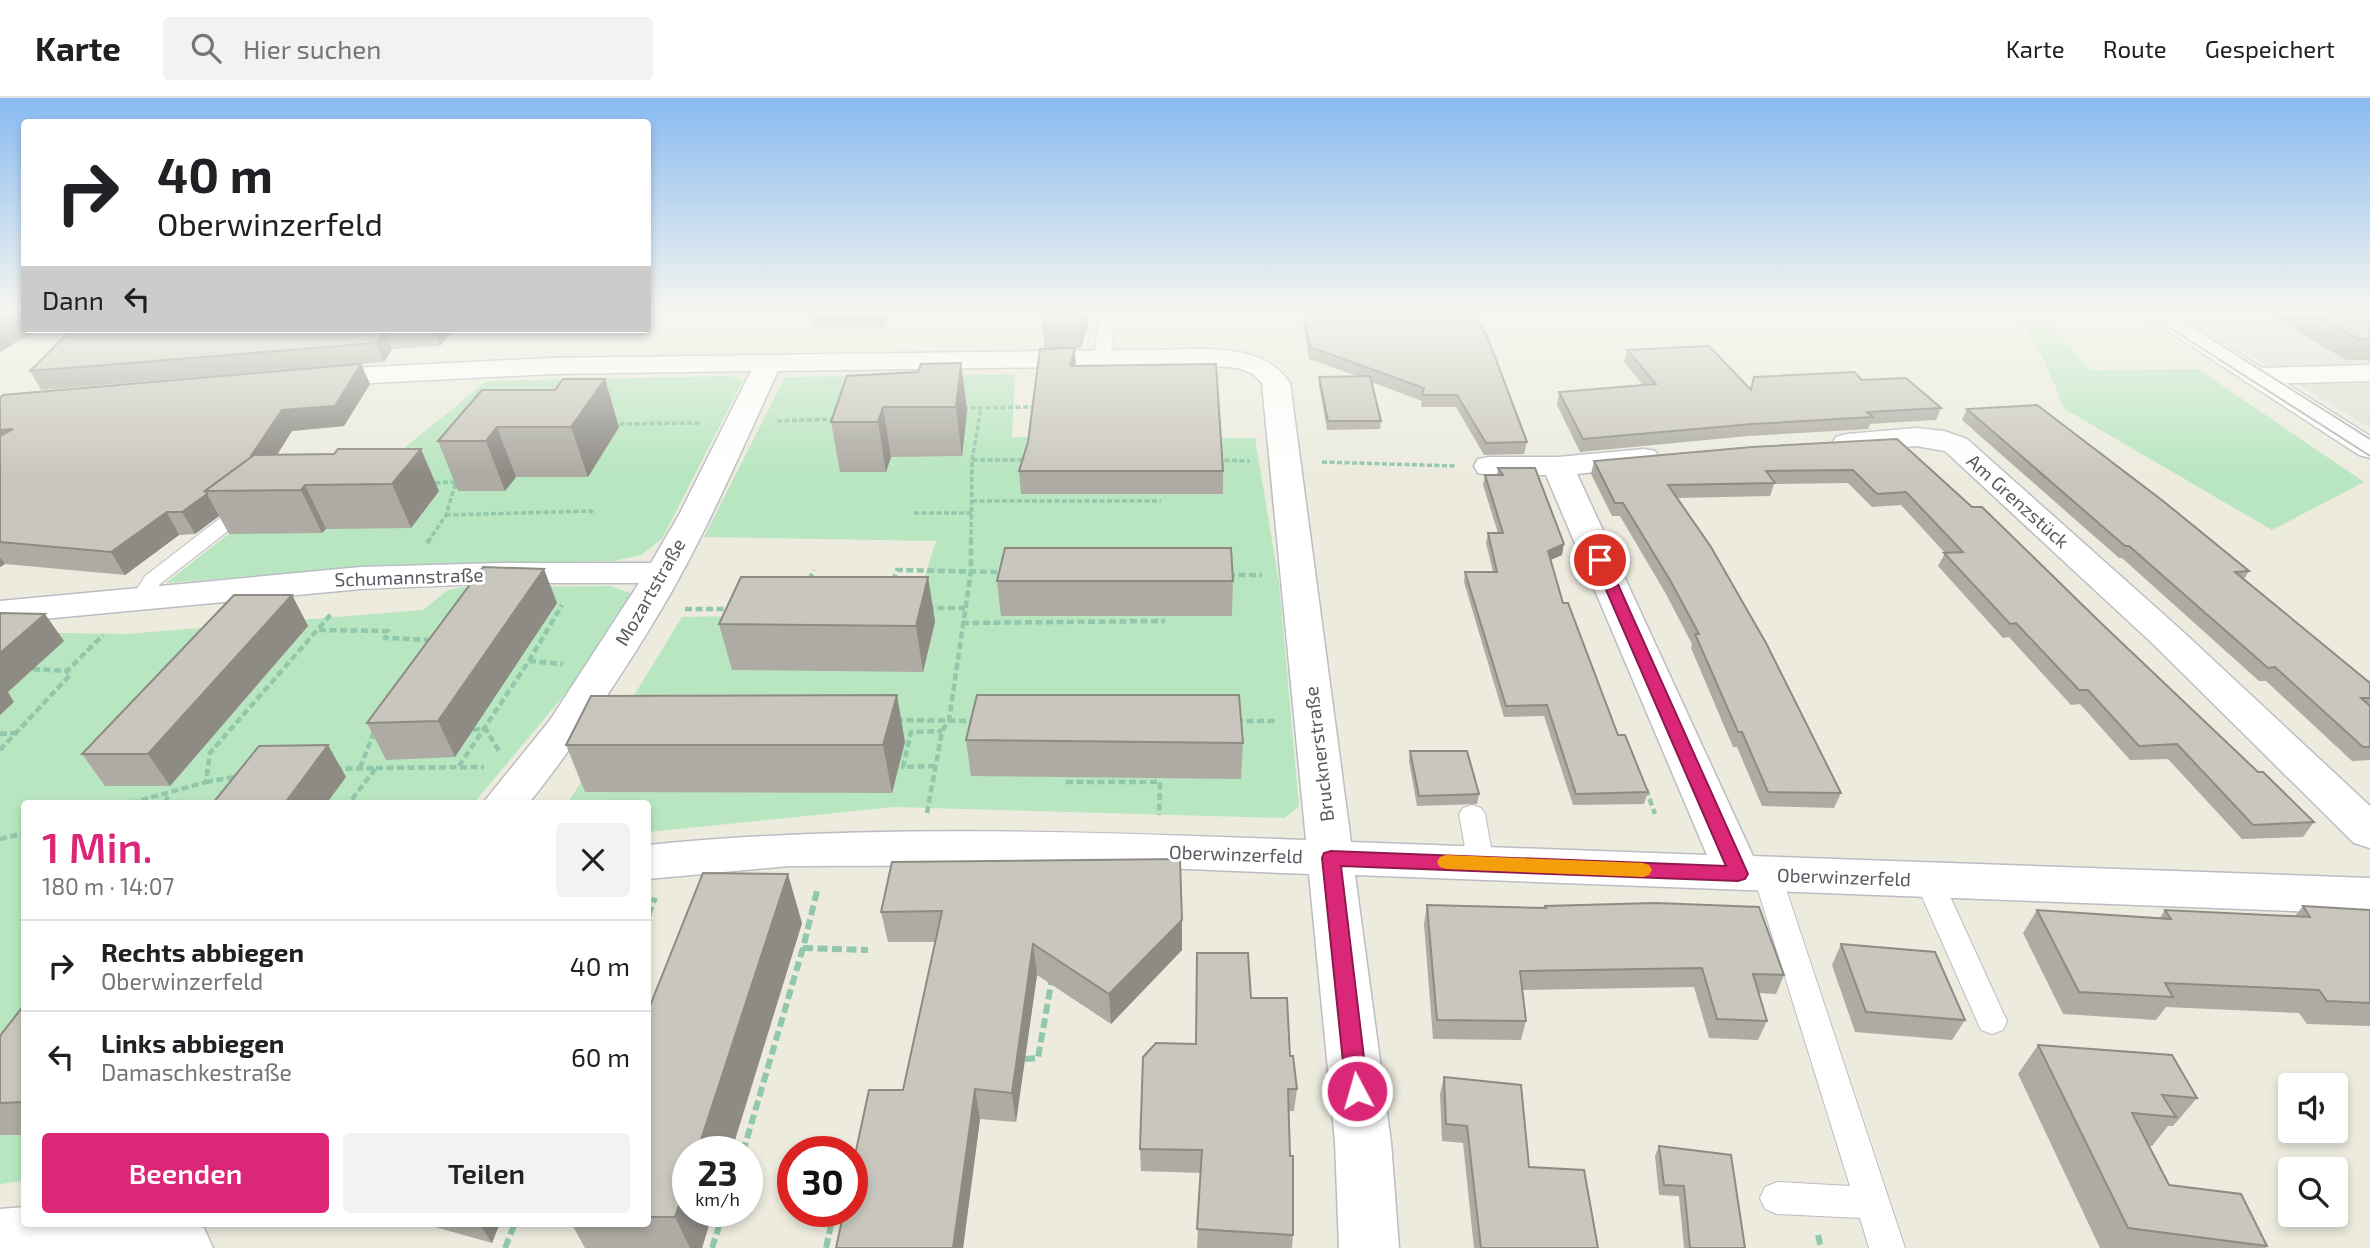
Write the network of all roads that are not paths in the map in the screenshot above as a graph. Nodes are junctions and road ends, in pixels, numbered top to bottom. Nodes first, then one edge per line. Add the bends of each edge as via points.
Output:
1 (648, 366) edge
2 (767, 366) edge
3 (1255, 366) edge
4 (2240, 366) edge
5 (2370, 373) edge
6 (2256, 376) junction
7 (289, 380) edge
8 (1822, 444) edge
9 (2370, 449) edge
10 (1677, 455) edge
11 (1558, 466) junction
12 (1489, 467) road end
13 (268, 491) edge
14 (663, 573) junction
15 (157, 601) junction
16 (0, 612) edge
17 (507, 800) edge
18 (1472, 814) dead end
19 (2370, 832) edge
20 (1331, 858) junction
21 (651, 862) edge
22 (1481, 864) junction
23 (1753, 874) junction
24 (1929, 881) junction
25 (2370, 896) edge
26 (1993, 1021) dead end
27 (1777, 1198) dead end
28 (1872, 1203) junction
29 (128, 1227) edge
30 (0, 1237) edge
31 (183, 1248) edge
32 (1369, 1248) edge
33 (1887, 1248) edge

1 - 7 street via 481,368
2 - 14 street, Mozartstraße
3 - 20 street, Brucknerstraße via 1269,372 1276,383
4 - 6 street
5 - 6 street
6 - 9 street
8 - 19 street, Am Grenzstück via 1921,438 1956,445 2166,636
10 - 11 street
11 - 12 street
11 - 23 street
13 - 15 lane via 152,580
14 - 15 street, Schumannstraße via 507,566 360,578 310,590
14 - 17 street, Mozartstraße via 564,730
15 - 16 street, Schumannstraße
18 - 22 lane
20 - 21 street, Oberwinzerfeld via 1158,851 827,849
20 - 22 street, Oberwinzerfeld
20 - 32 street, Brucknerstraße via 1363,1142
22 - 23 street, Oberwinzerfeld
23 - 24 street, Oberwinzerfeld
23 - 28 lane
24 - 25 street, Oberwinzerfeld
24 - 26 lane
27 - 28 lane
28 - 33 lane
29 - 30 street
29 - 31 street

